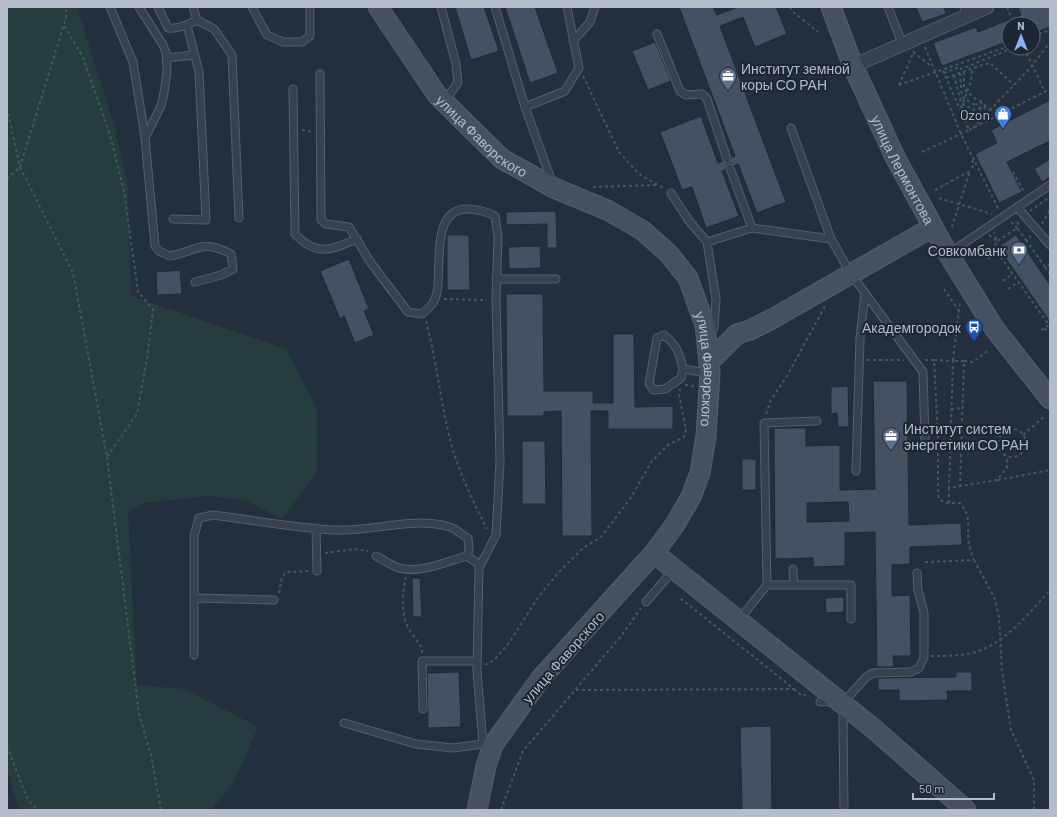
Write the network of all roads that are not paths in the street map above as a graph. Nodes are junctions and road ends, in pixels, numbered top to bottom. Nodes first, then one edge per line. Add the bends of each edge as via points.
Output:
1 (110, 7) edge
2 (139, 7) edge
3 (158, 7) edge
4 (193, 7) edge
5 (252, 7) edge
6 (310, 7) edge
7 (378, 7) edge
8 (441, 7) edge
9 (495, 7) edge
10 (567, 7) edge
11 (594, 7) edge
12 (831, 7) edge
13 (888, 7) edge
14 (987, 7) edge
15 (966, 11) edge
16 (197, 20) junction
17 (187, 25) junction
18 (657, 34) dead end
19 (573, 41) junction
20 (902, 43) junction
21 (194, 55) junction
22 (166, 58) junction
23 (853, 66) junction
24 (320, 74) dead end
25 (293, 89) dead end
26 (444, 101) junction
27 (525, 107) junction
28 (791, 128) dead end
29 (146, 138) junction
30 (727, 159) dead end
31 (730, 168) dead end
32 (1050, 185) edge
33 (554, 188) junction
34 (671, 193) road end
35 (1018, 208) junction
36 (239, 218) dead end
37 (173, 220) dead end
38 (933, 227) junction
39 (752, 228) junction
40 (357, 239) junction
41 (832, 239) junction
42 (707, 242) junction
43 (1050, 245) edge
44 (948, 254) junction
45 (851, 274) junction
46 (496, 279) junction
47 (556, 279) dead end
48 (195, 282) dead end
49 (865, 293) junction
50 (710, 326) junction
51 (737, 334) junction
52 (683, 369) junction
53 (707, 374) junction
54 (1047, 408) edge
55 (817, 421) dead end
56 (925, 441) dead end
57 (856, 471) dead end
58 (316, 528) junction
59 (654, 553) junction
60 (376, 556) road end
61 (466, 556) junction
62 (480, 565) junction
63 (672, 568) junction
64 (793, 569) dead end
65 (317, 571) road end
66 (917, 573) dead end
67 (767, 585) junction
68 (794, 585) junction
69 (194, 598) junction
70 (274, 600) road end
71 (646, 602) road end
72 (852, 619) dead end
73 (738, 621) junction
74 (194, 655) dead end
75 (477, 661) junction
76 (834, 702) junction
77 (423, 709) dead end
78 (344, 723) dead end
79 (487, 747) junction
80 (477, 810) edge
81 (844, 810) edge
82 (966, 810) edge

1 - 29 lane via 133,62
2 - 22 lane via 163,46
3 - 17 lane via 168,28 175,29
4 - 16 lane
5 - 6 lane via 267,35 283,42 302,42 310,36
7 - 26 street, улица Фаворского
8 - 26 lane via 456,64 458,83
9 - 27 lane
10 - 19 lane
11 - 19 lane via 590,22
12 - 23 street, улица Лермонтова
13 - 20 lane
14 - 15 street
15 - 20 street
16 - 17 lane
16 - 36 lane via 214,29 232,55
17 - 21 lane
18 - 30 lane via 680,91 686,95 702,94 707,99
19 - 27 lane via 579,68 565,91
20 - 23 street
21 - 22 lane
21 - 37 lane via 199,72 206,220
22 - 29 lane via 167,71 161,106
23 - 38 street, улица Лермонтова via 895,157
24 - 40 lane via 321,220 326,224 349,227
25 - 40 lane via 295,234 314,249 326,251
26 - 33 street, улица Фаворского via 502,159
27 - 33 lane
28 - 41 lane
29 - 48 lane via 154,234 159,251 170,256 205,245 231,254 233,269
31 - 39 lane
32 - 35 lane
33 - 50 street, улица Фаворского via 607,210 642,230 668,253 688,278
34 - 42 lane via 689,221
35 - 43 lane
35 - 44 lane
38 - 44 street, улица Лермонтова
38 - 45 street
39 - 41 lane
39 - 42 lane
40 - 46 lane via 408,312 422,314 432,306 437,292 440,237 449,216 460,209 483,210 494,216 498,237
41 - 45 lane
42 - 50 lane via 716,299
44 - 54 street, улица Лермонтова
45 - 49 lane
45 - 51 street via 766,322
46 - 47 lane
46 - 62 lane via 500,462 496,535
49 - 56 lane via 923,372
49 - 57 lane via 860,338
50 - 51 street
50 - 53 street, улица Фаворского
51 - 53 street
52 - 52 lane via 681,378 665,389 654,390 649,384 657,338 664,335 673,342 681,356
52 - 53 lane
53 - 59 street, улица Фаворского via 706,436 700,473 691,497
55 - 67 lane via 764,423
58 - 61 lane via 335,530 430,523 451,528 468,538 469,549
58 - 65 lane
58 - 69 lane via 213,515 199,518 194,536
59 - 63 street
59 - 79 street, улица Фаворского via 541,678
60 - 61 lane via 408,570
61 - 62 lane
62 - 75 lane
63 - 71 lane via 669,576
63 - 73 street
64 - 68 lane
66 - 76 lane via 924,613 924,656 919,668 911,672 873,673
67 - 68 lane
67 - 73 lane
68 - 72 lane via 852,585
69 - 70 lane
69 - 74 lane
73 - 76 street
75 - 77 lane via 422,661
75 - 79 lane
76 - 81 lane
76 - 82 street via 886,739
78 - 79 lane via 416,744 453,748
79 - 80 street, улица Фаворского

